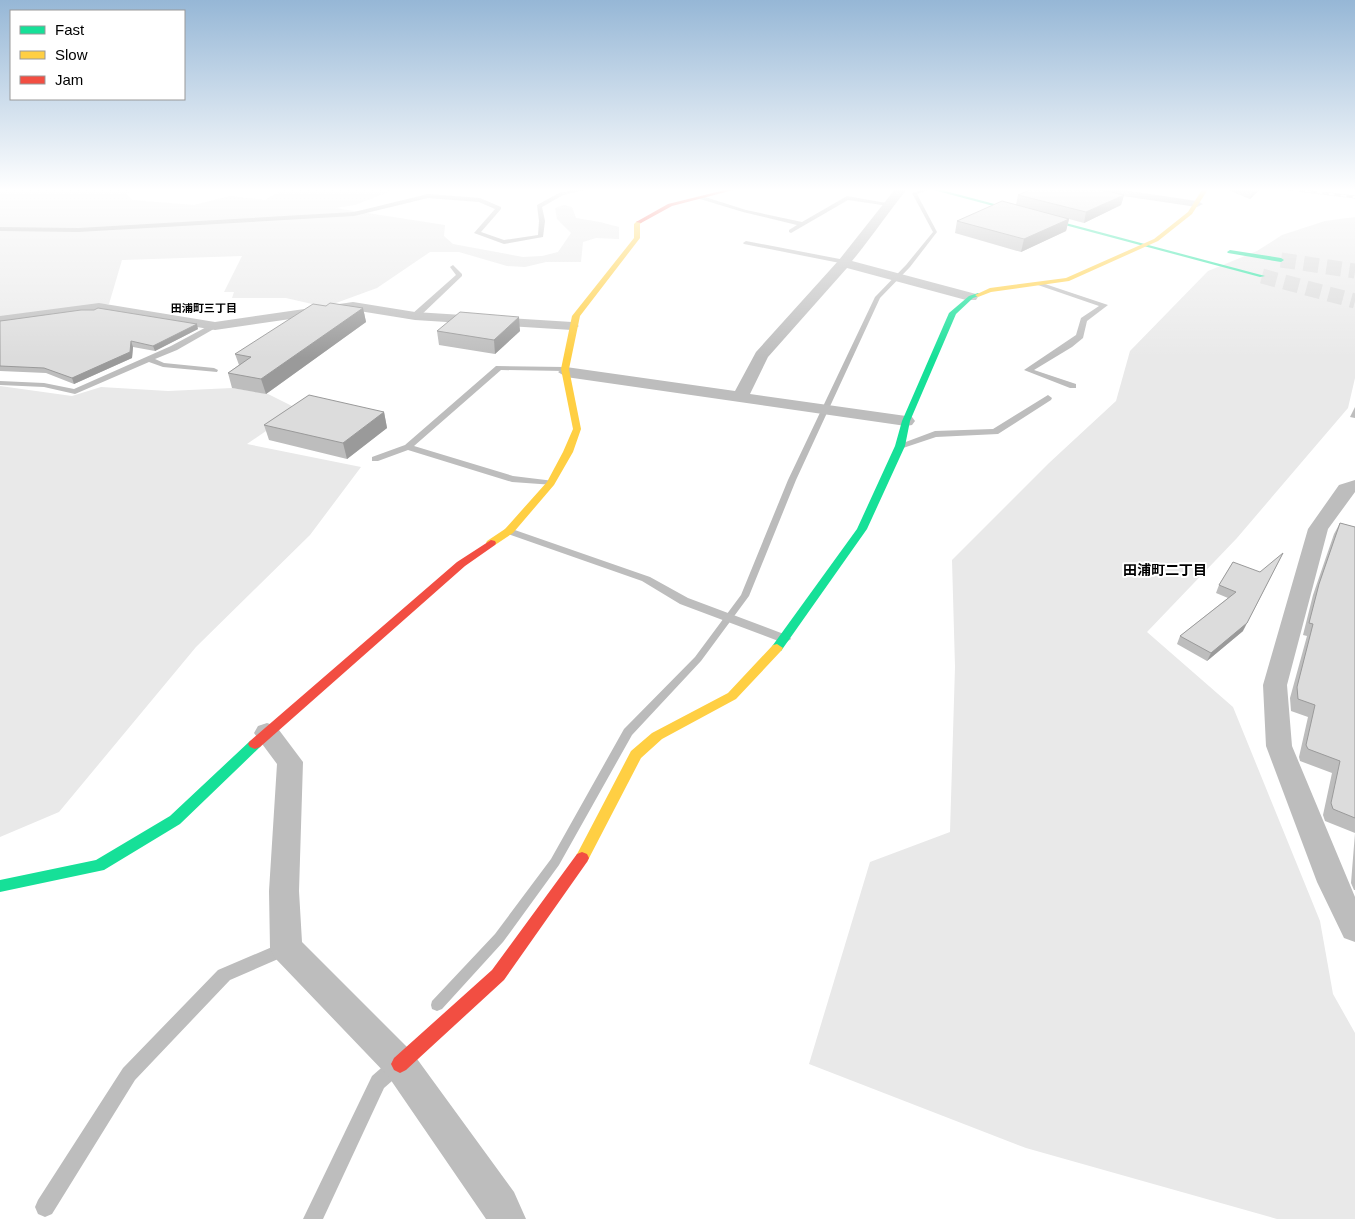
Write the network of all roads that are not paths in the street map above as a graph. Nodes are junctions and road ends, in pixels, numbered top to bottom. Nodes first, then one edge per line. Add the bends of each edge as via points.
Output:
1 (632, 245) edge
2 (755, 245) edge
3 (859, 245) edge
4 (1144, 245) joint
5 (1187, 245) edge
6 (1194, 246) dead end
7 (1214, 249) dead end
8 (1281, 260) tunnel mouth
9 (845, 263) junction
10 (453, 267) dead end
11 (1262, 276) tunnel mouth
12 (1037, 283) junction
13 (971, 298) junction
14 (415, 316) junction
15 (0, 320) edge
16 (216, 326) junction
17 (572, 326) junction
18 (150, 360) junction
19 (214, 370) dead end
20 (566, 370) junction
21 (0, 383) edge
22 (1073, 386) dead end
23 (740, 398) junction
24 (1048, 398) dead end
25 (906, 421) junction
26 (900, 446) junction
27 (408, 447) junction
28 (375, 459) dead end
29 (551, 483) junction
30 (1355, 486) edge
31 (509, 531) junction
32 (785, 640) junction
33 (267, 732) junction
34 (0, 886) edge
35 (1355, 928) edge
36 (286, 948) junction
37 (400, 1064) junction
38 (45, 1207) dead end
39 (313, 1219) edge
40 (506, 1219) edge

1 - 17 main road via 576,316
2 - 9 lane
3 - 9 street
4 - 11 main road
4 - 12 main road via 1067,280
5 - 6 main road
7 - 8 main road
9 - 13 street
9 - 23 street via 761,355
10 - 14 lane via 460,275
12 - 13 main road via 990,290
12 - 22 lane via 1104,305 1084,320 1080,336 1070,345 1028,370
13 - 25 main road via 953,313
14 - 16 street via 353,306
14 - 17 street
15 - 16 street via 99,307
16 - 18 lane
17 - 20 main road
18 - 19 lane via 163,365
18 - 21 lane via 74,392 44,385
20 - 23 street
20 - 27 lane via 499,368
20 - 29 main road via 576,429
23 - 25 street
24 - 26 lane via 995,432 935,434
25 - 26 main road
26 - 32 main road via 862,529
27 - 28 lane
27 - 29 lane via 512,478
29 - 31 main road
30 - 35 street via 1346,489 1318,529 1275,685 1279,746 1332,882
31 - 32 lane via 646,579 684,601
31 - 33 main road via 461,564
32 - 37 main road via 732,696 656,736 636,755 582,859 498,975
33 - 34 main road via 175,820 99,866
33 - 36 street via 290,762 284,891
36 - 37 street
36 - 38 lane via 224,975 129,1074
37 - 39 lane via 378,1082
37 - 40 street

